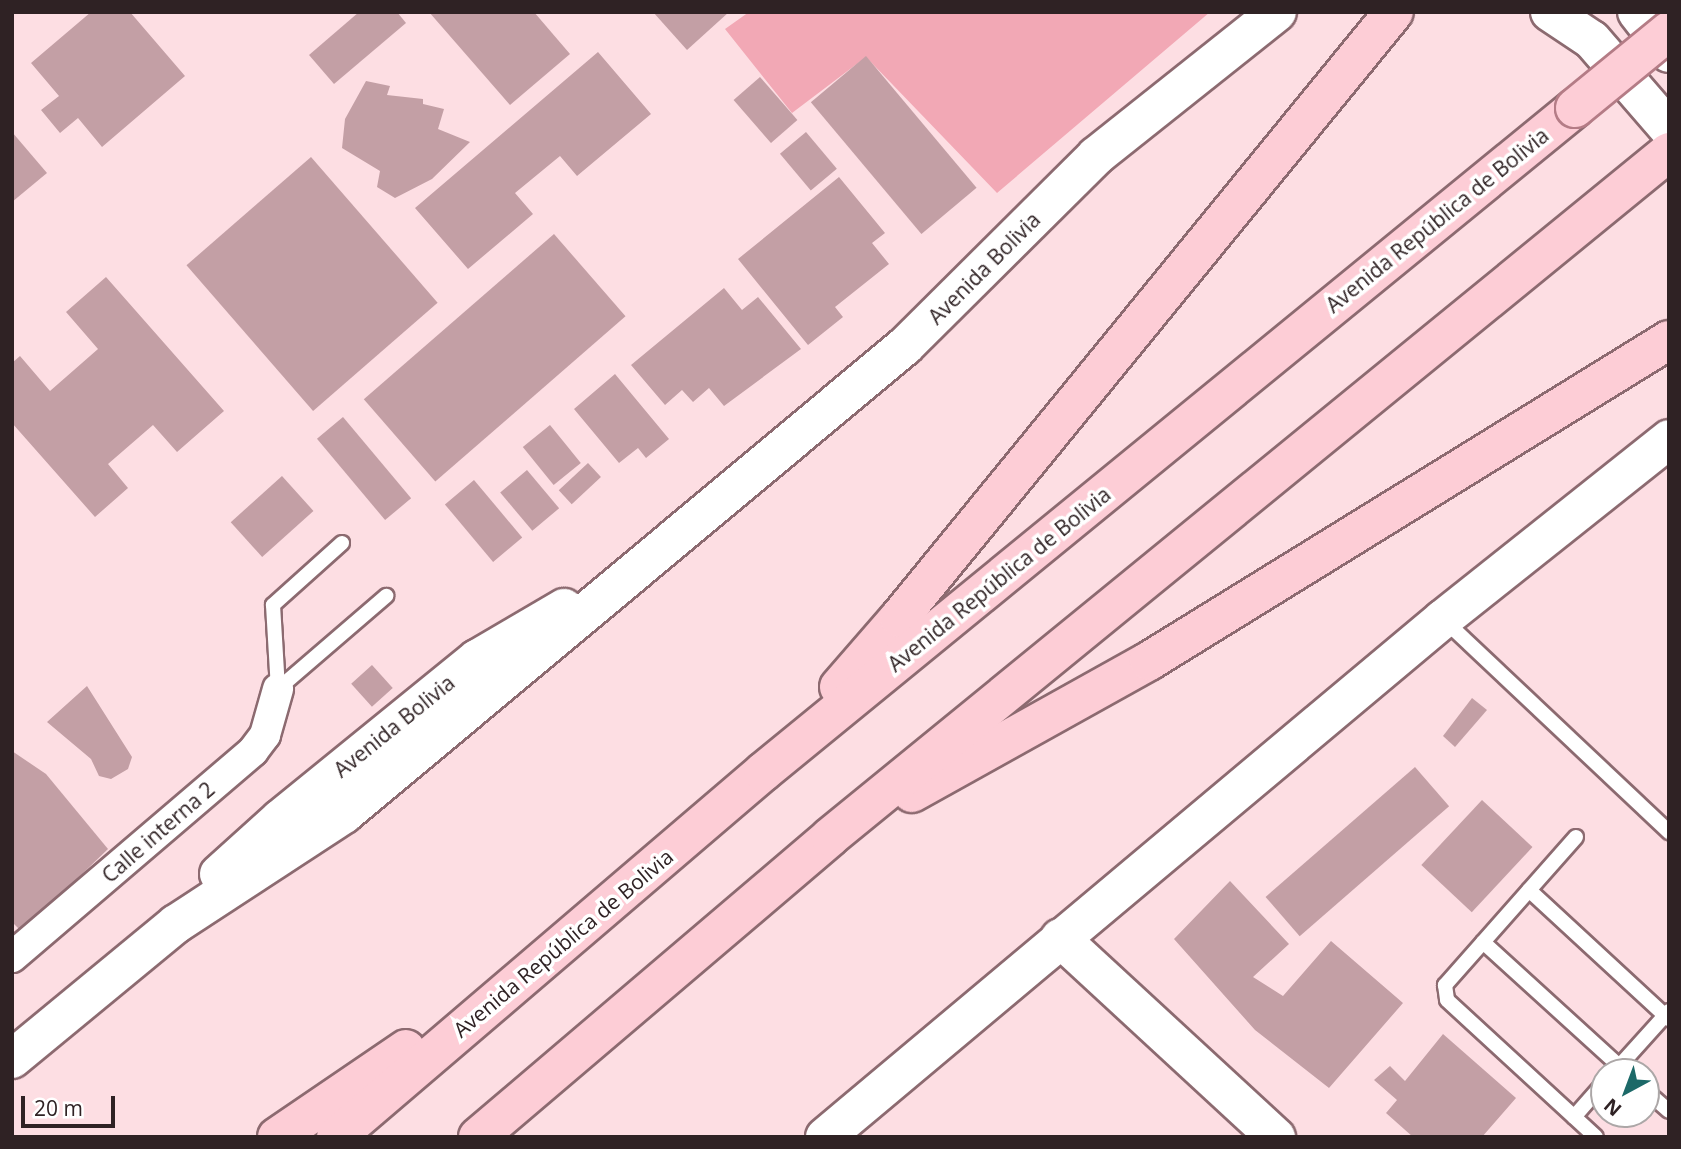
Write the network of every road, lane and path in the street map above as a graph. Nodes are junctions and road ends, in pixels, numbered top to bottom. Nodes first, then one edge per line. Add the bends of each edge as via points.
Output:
1 (1277, 12) edge
2 (1394, 12) edge
3 (1550, 12) edge
4 (1637, 12) edge
5 (1669, 31) edge
6 (1669, 53) edge
7 (1669, 129) edge
8 (1669, 152) edge
9 (1669, 340) edge
10 (1669, 439) edge
11 (342, 543) dead end
12 (386, 596) dead end
13 (1443, 620) junction
14 (278, 689) junction
15 (763, 772) junction
16 (1669, 832) edge
17 (830, 837) junction
18 (1576, 837) dead end
19 (1529, 890) junction
20 (1060, 938) junction
21 (1483, 942) junction
22 (559, 946) junction
23 (12, 957) edge
24 (1668, 1015) edge
25 (1607, 1058) edge
26 (1630, 1058) edge
27 (12, 1059) edge
28 (535, 1089) junction
29 (1590, 1098) edge
30 (1574, 1116) junction
31 (837, 1133) edge
32 (277, 1137) edge
33 (336, 1137) edge
34 (478, 1137) edge
35 (490, 1137) edge
36 (1276, 1137) edge
37 (1596, 1137) edge

1 - 27 street, Avenida Bolivia via 1096,156 905,346 691,523 572,603 477,659 280,819 125,965
2 - 15 main road via 899,618
3 - 7 street via 1592,40
4 - 6 street
5 - 15 main road, Avenida República de Bolivia, bridge
8 - 17 main road
9 - 17 main road via 1149,661
10 - 13 street
11 - 14 lane via 273,606
12 - 14 lane
13 - 16 lane
13 - 20 street
14 - 23 street, Calle interna 2 via 265,734 253,751
15 - 22 main road, Avenida República de Bolivia
17 - 28 main road
18 - 19 lane
19 - 21 lane
19 - 24 lane
20 - 31 street
20 - 36 street
21 - 25 lane
21 - 30 lane via 1445,985 1447,1000
22 - 32 main road
22 - 33 main road, Avenida República de Bolivia
24 - 26 lane
28 - 34 main road
28 - 35 main road
29 - 30 lane
30 - 37 lane

